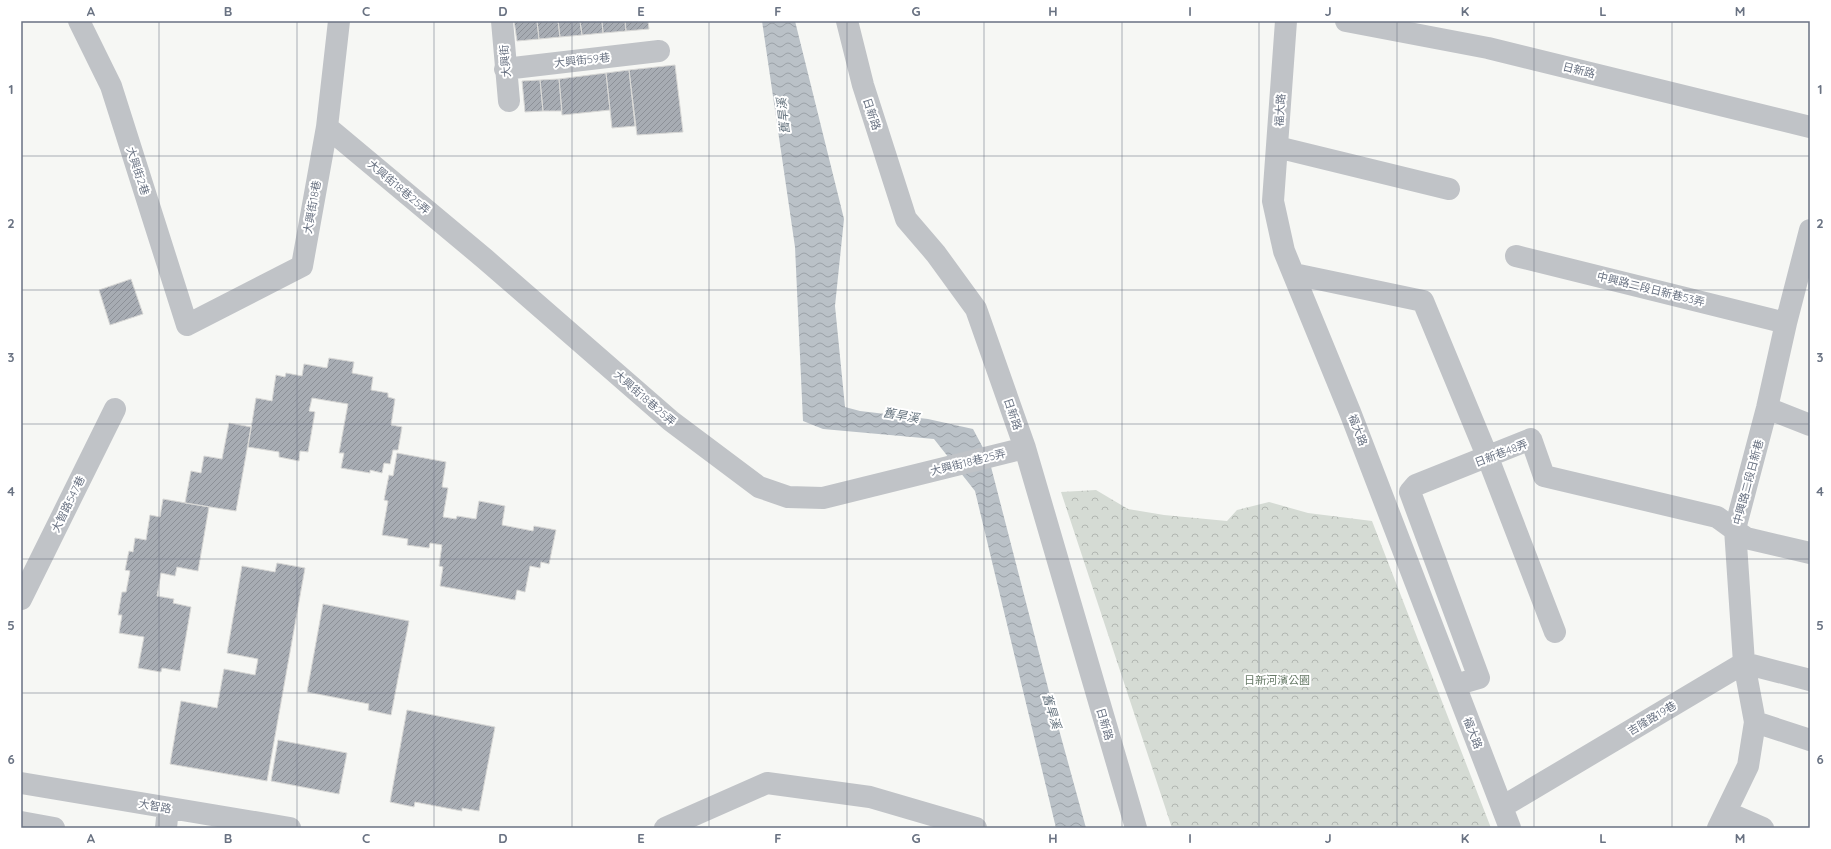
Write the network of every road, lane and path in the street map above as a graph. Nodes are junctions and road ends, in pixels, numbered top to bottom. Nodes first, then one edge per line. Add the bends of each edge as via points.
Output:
1 (79, 21) edge
2 (338, 21) edge
3 (502, 21) edge
4 (847, 21) edge
5 (1286, 21) edge
6 (1346, 21) edge
7 (659, 51) dead end
8 (505, 69) junction
9 (509, 101) dead end
10 (327, 127) junction
11 (1810, 127) edge
12 (1277, 147) junction
13 (1449, 189) dead end
14 (1810, 230) edge
15 (1516, 256) dead end
16 (1294, 274) junction
17 (1786, 322) junction
18 (187, 325) joint
19 (1767, 408) junction
20 (115, 409) dead end
21 (1810, 425) edge
22 (1025, 448) junction
23 (1488, 458) junction
24 (1735, 529) junction
25 (1810, 553) edge
26 (21, 599) edge
27 (1554, 632) dead end
28 (1744, 663) junction
29 (1810, 680) edge
30 (1455, 686) junction
31 (1755, 722) junction
32 (1810, 740) edge
33 (21, 783) edge
34 (1502, 807) junction
35 (167, 818) edge
36 (1722, 820) edge
37 (21, 822) edge
38 (54, 828) edge
39 (290, 828) edge
40 (665, 828) edge
41 (976, 828) edge
42 (1136, 828) edge
43 (1510, 828) edge
44 (1763, 828) edge

1 - 18 street, 大興街2巷 via 111,86
2 - 10 street, 大興街18巷
3 - 8 street, 大興街
4 - 22 street, 日新路 via 863,85 906,219 936,254 976,309
5 - 12 street, 福大路
6 - 11 street, 日新路 via 1488,48
7 - 8 street, 大興街59巷
8 - 9 street, 大興街
10 - 18 street, 大興街18巷 via 302,266
10 - 22 street, 大興街18巷25弄 via 485,258 671,421 759,487 788,497 823,498
12 - 13 street
12 - 16 street, 福大路 via 1273,201 1284,251
14 - 17 street, 中興路二段日新巷
15 - 17 street, 中興路二段日新巷53弄
16 - 23 street via 1423,301
16 - 30 street, 福大路
17 - 19 street, 中興路二段日新巷
19 - 21 street
19 - 24 street, 中興路二段日新巷
20 - 26 street, 大智路547巷
22 - 42 street, 日新路
23 - 24 street, 日新巷48弄 via 1531,440 1544,476 1717,517
23 - 27 street
23 - 30 street, 日新巷48弄 via 1416,485 1410,492 1479,678
24 - 25 street, 日新巷48弄 via 1746,538
24 - 28 street, 中興路二段日新巷
28 - 29 street
28 - 31 street, 中興路二段日新巷
28 - 34 street, 吉隆路19巷
30 - 34 street, 福大路
31 - 32 street
31 - 36 street, 中興路二段日新巷 via 1748,766
33 - 35 street, 大智路
34 - 43 street, 福大路
35 - 39 street, 大智路
36 - 44 street
37 - 38 street
40 - 41 street via 767,783 870,797

